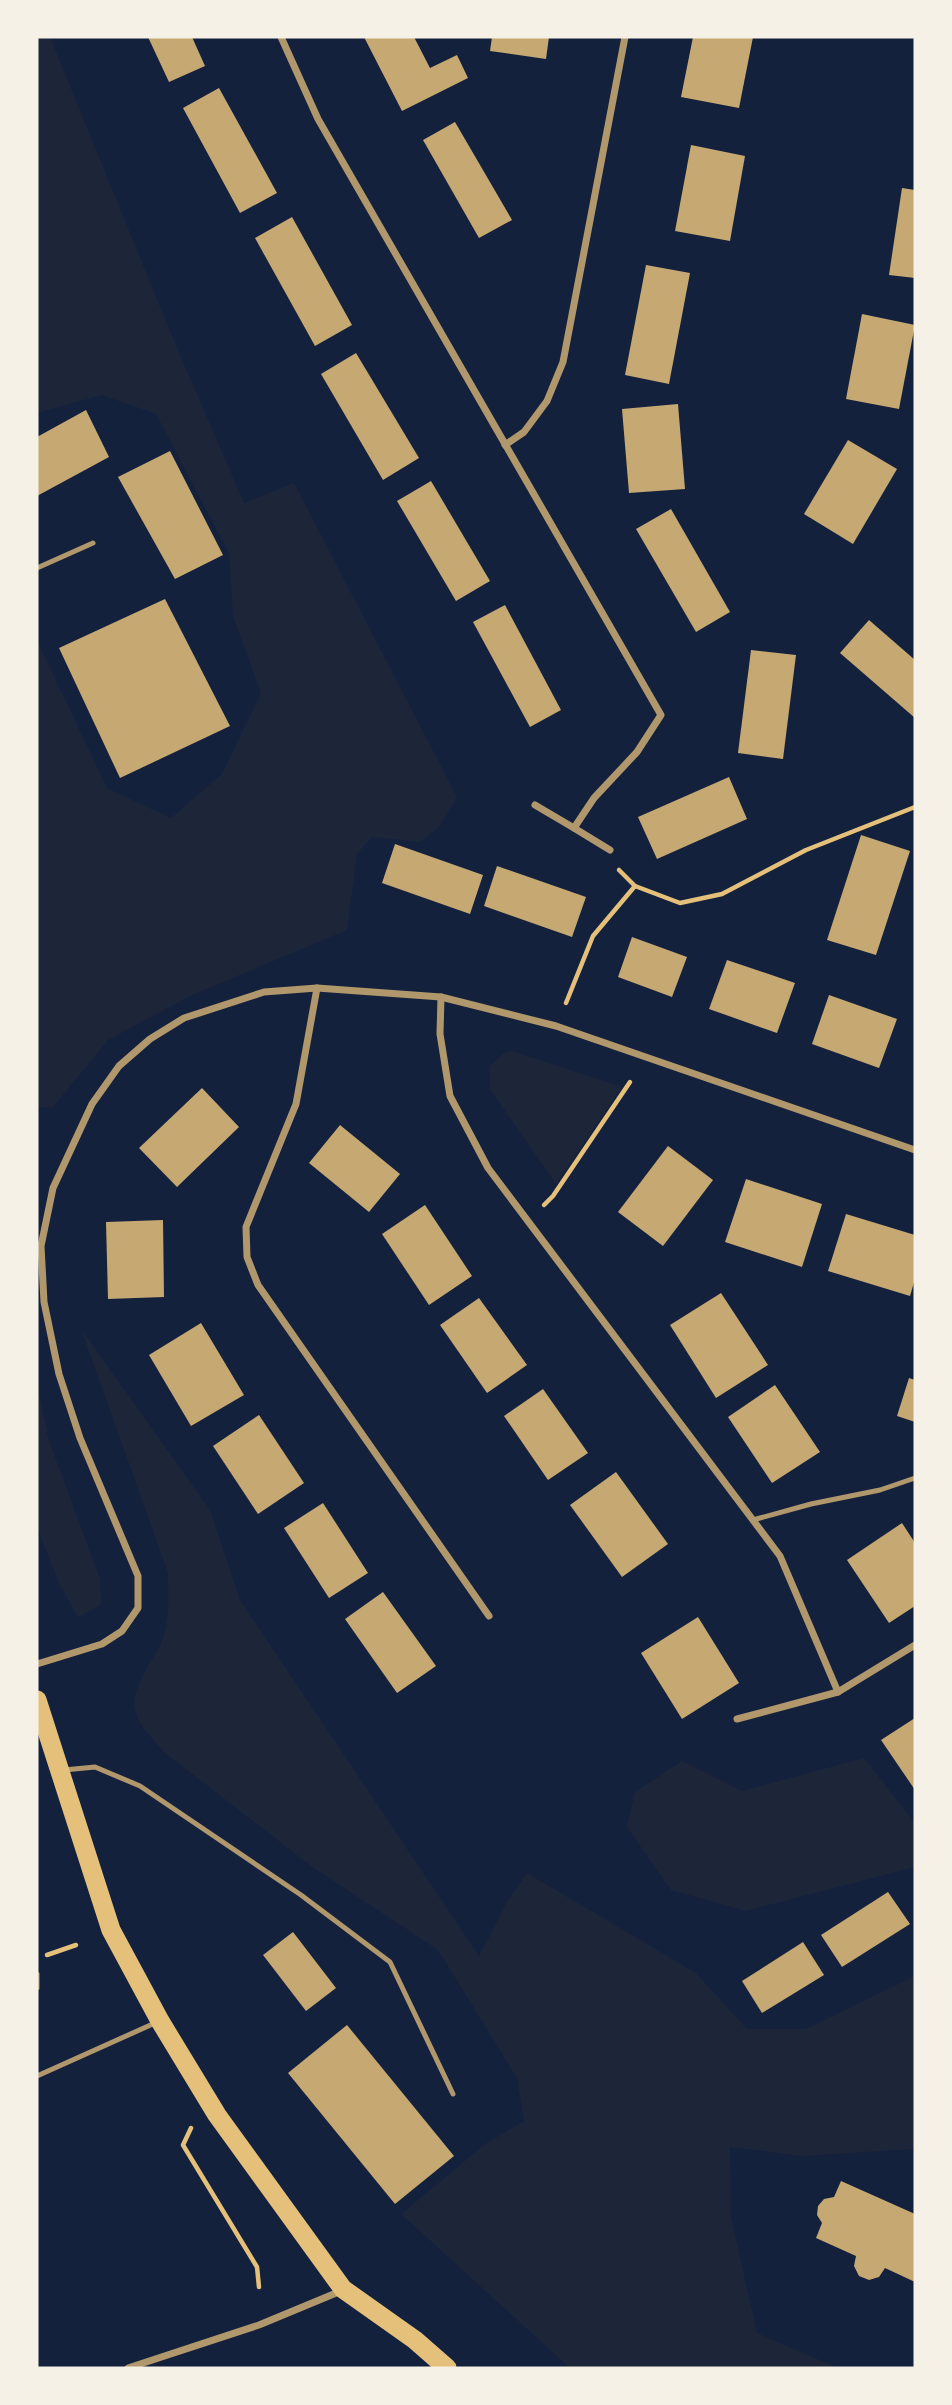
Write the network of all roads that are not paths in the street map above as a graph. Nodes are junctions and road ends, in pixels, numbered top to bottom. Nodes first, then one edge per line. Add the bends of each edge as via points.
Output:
1 (281, 37) edge
2 (625, 37) edge
3 (505, 445) junction
4 (93, 543) dead end
5 (37, 568) edge
6 (535, 805) dead end
7 (574, 828) junction
8 (610, 850) dead end
9 (317, 988) junction
10 (441, 997) junction
11 (915, 1150) edge
12 (915, 1478) edge
13 (753, 1520) junction
14 (489, 1616) dead end
15 (915, 1645) edge
16 (37, 1664) edge
17 (838, 1692) junction
18 (37, 1700) edge
19 (737, 1719) dead end
20 (60, 1771) junction
21 (37, 1974) edge
22 (37, 1988) edge
23 (160, 2021) junction
24 (37, 2076) edge
25 (453, 2094) dead end
26 (344, 2290) junction
27 (128, 2368) edge
28 (447, 2368) edge

1 - 3 street via 318,119
2 - 3 street via 563,362 547,401 524,432
3 - 7 street via 661,715 637,752 594,798
4 - 5 lane
6 - 7 street
7 - 8 street
9 - 10 street
9 - 14 street via 296,1104 246,1227 247,1257 258,1285
9 - 16 street via 254,995 184,1018 150,1039 119,1066 92,1104 53,1188 41,1246 46,1314 80,1438 138,1576 138,1608 122,1631 102,1644
10 - 11 street via 556,1026
10 - 13 street via 440,1034 450,1096 488,1168
12 - 13 lane
13 - 17 street via 780,1556
15 - 17 street
17 - 19 street
18 - 20 highway
20 - 23 highway via 111,1930
20 - 25 lane via 95,1767 139,1786 301,1895 390,1962
21 - 22 lane
23 - 24 lane
23 - 26 highway via 217,2115
26 - 27 street via 259,2325
26 - 28 highway

